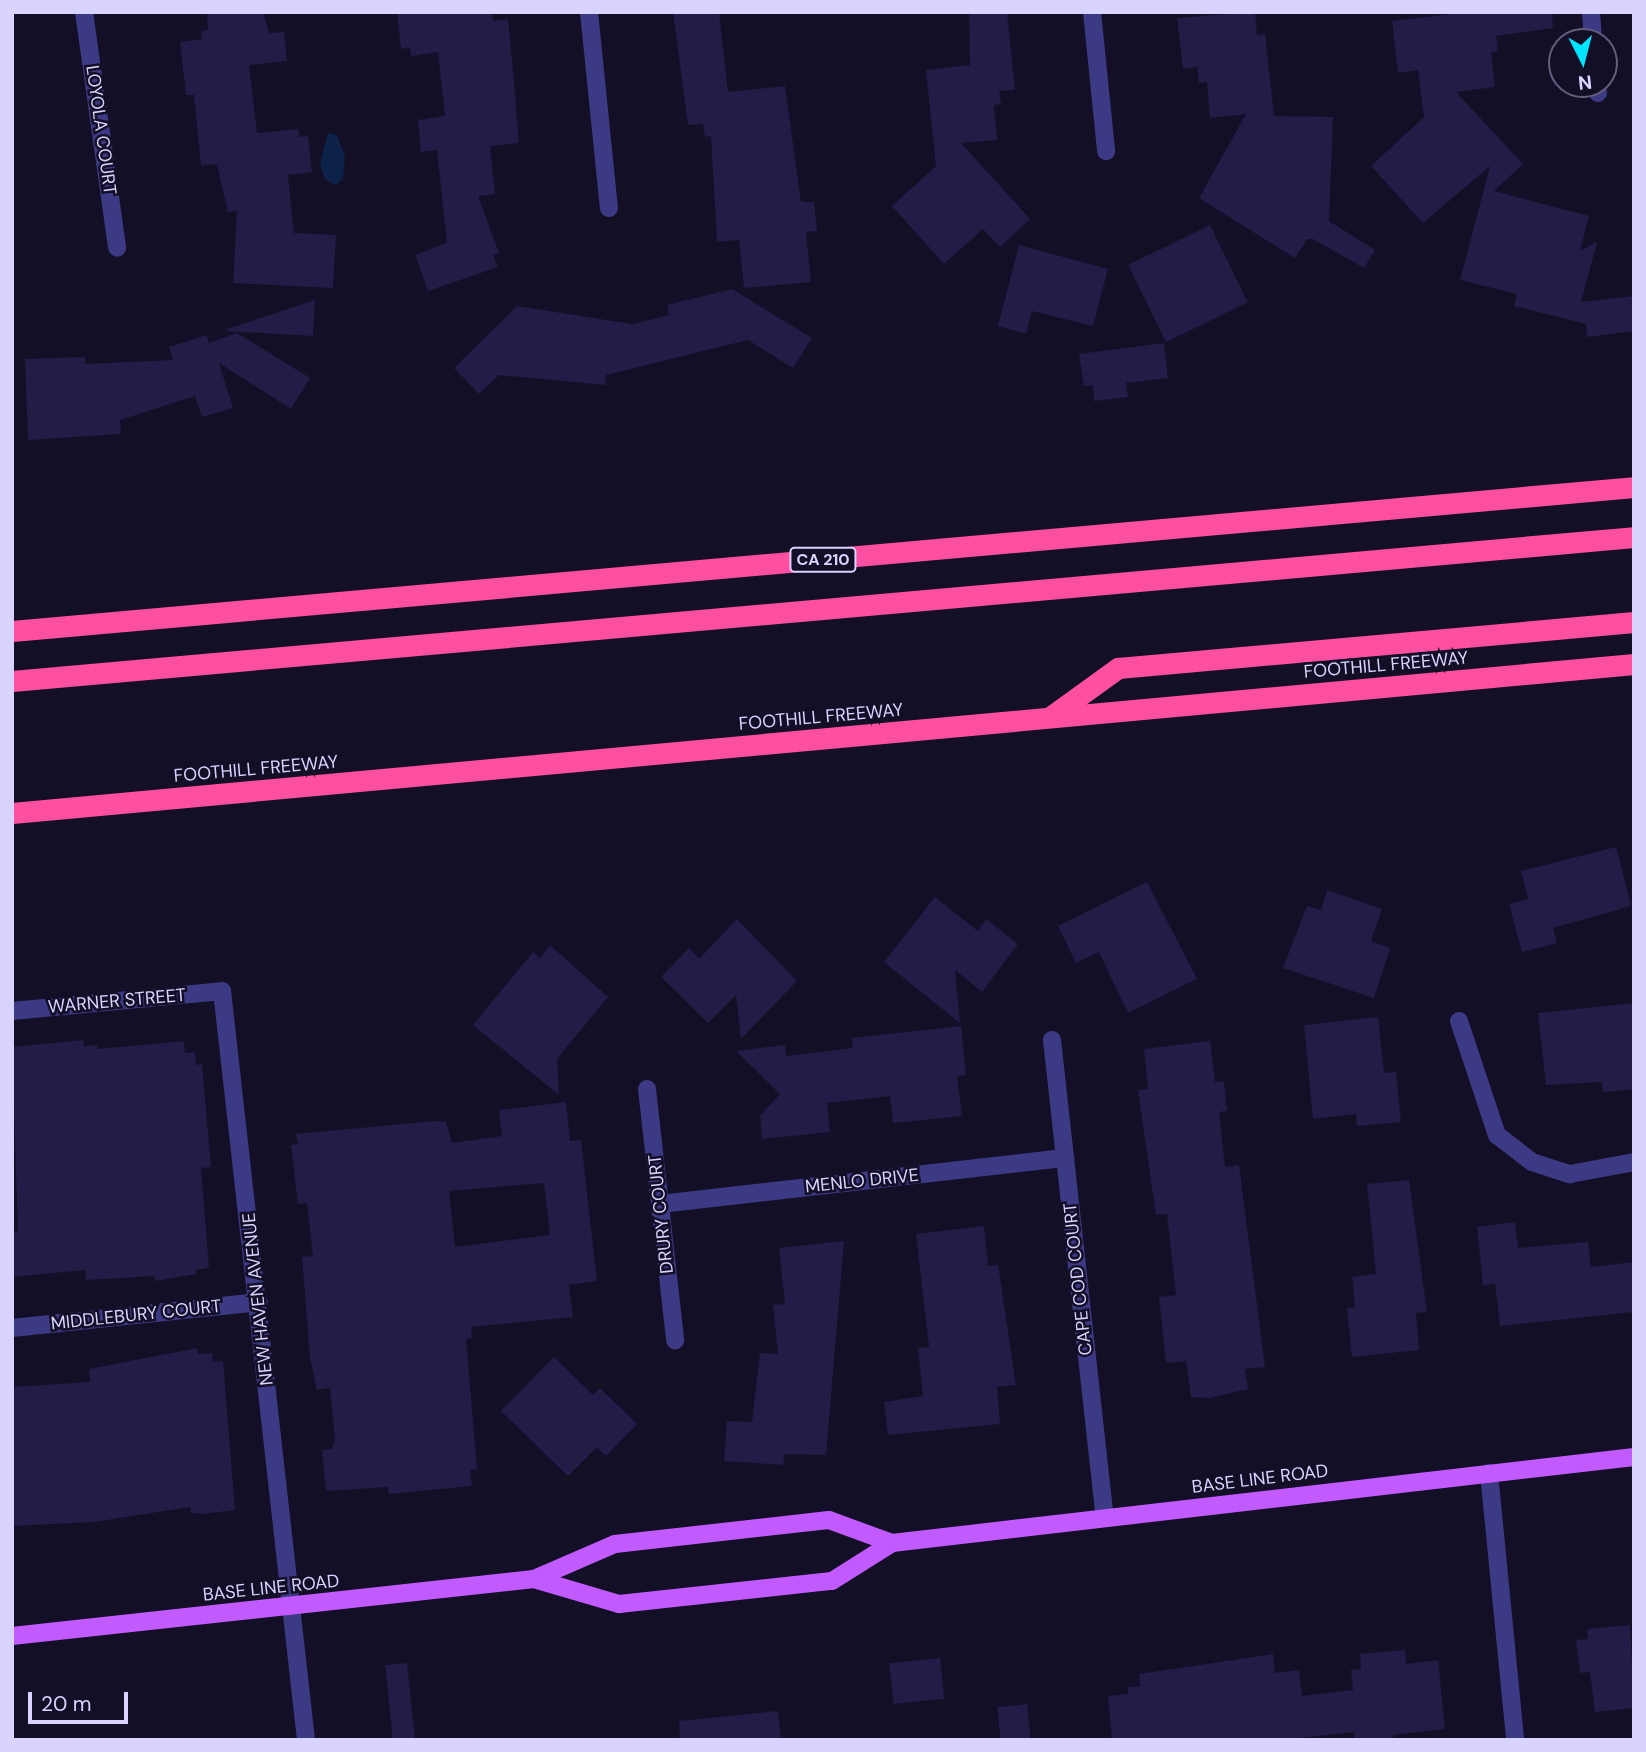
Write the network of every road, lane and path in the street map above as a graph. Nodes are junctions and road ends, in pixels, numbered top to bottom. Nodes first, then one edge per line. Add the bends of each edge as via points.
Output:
1 (84, 12) edge
2 (589, 12) edge
3 (1092, 12) edge
4 (1106, 151) dead end
5 (609, 208) dead end
6 (117, 247) dead end
7 (1634, 487) edge
8 (1634, 537) edge
9 (1634, 622) edge
10 (12, 631) edge
11 (1634, 664) edge
12 (12, 681) edge
13 (1048, 719) junction
14 (12, 813) edge
15 (222, 991) joint
16 (12, 1011) edge
17 (1459, 1021) dead end
18 (1052, 1040) dead end
19 (647, 1088) dead end
20 (1065, 1158) junction
21 (1634, 1162) edge
22 (660, 1204) junction
23 (259, 1302) junction
24 (12, 1328) edge
25 (675, 1340) dead end
26 (1634, 1457) edge
27 (1489, 1473) junction
28 (1105, 1518) junction
29 (892, 1543) junction
30 (534, 1579) junction
31 (289, 1607) junction
32 (12, 1636) edge
33 (306, 1740) edge
34 (1515, 1740) edge

1 - 6 street, LOYOLA COURT
2 - 5 street
3 - 4 street
7 - 10 highway, CA 210
8 - 12 highway
9 - 13 highway via 1118,668
11 - 13 highway, FOOTHILL FREEWAY
13 - 14 highway, FOOTHILL FREEWAY
15 - 16 street, WARNER STREET
15 - 23 street, NEW HAVEN AVENUE
17 - 21 street via 1497,1135 1532,1162 1570,1174
18 - 20 street, CAPE COD COURT
19 - 22 street, DRURY COURT
20 - 22 street, MENLO DRIVE
20 - 28 street, CAPE COD COURT
22 - 25 street, DRURY COURT
23 - 24 street, MIDDLEBURY COURT
23 - 31 street, NEW HAVEN AVENUE
26 - 27 main road, BASE LINE ROAD
27 - 28 main road, BASE LINE ROAD
27 - 34 street
28 - 29 main road, BASE LINE ROAD
29 - 30 main road, BASE LINE ROAD via 829,1520 615,1544
29 - 30 main road, BASE LINE ROAD via 832,1581 620,1604
30 - 31 main road, BASE LINE ROAD
31 - 32 main road, BASE LINE ROAD
31 - 33 street, NEW HAVEN AVENUE

